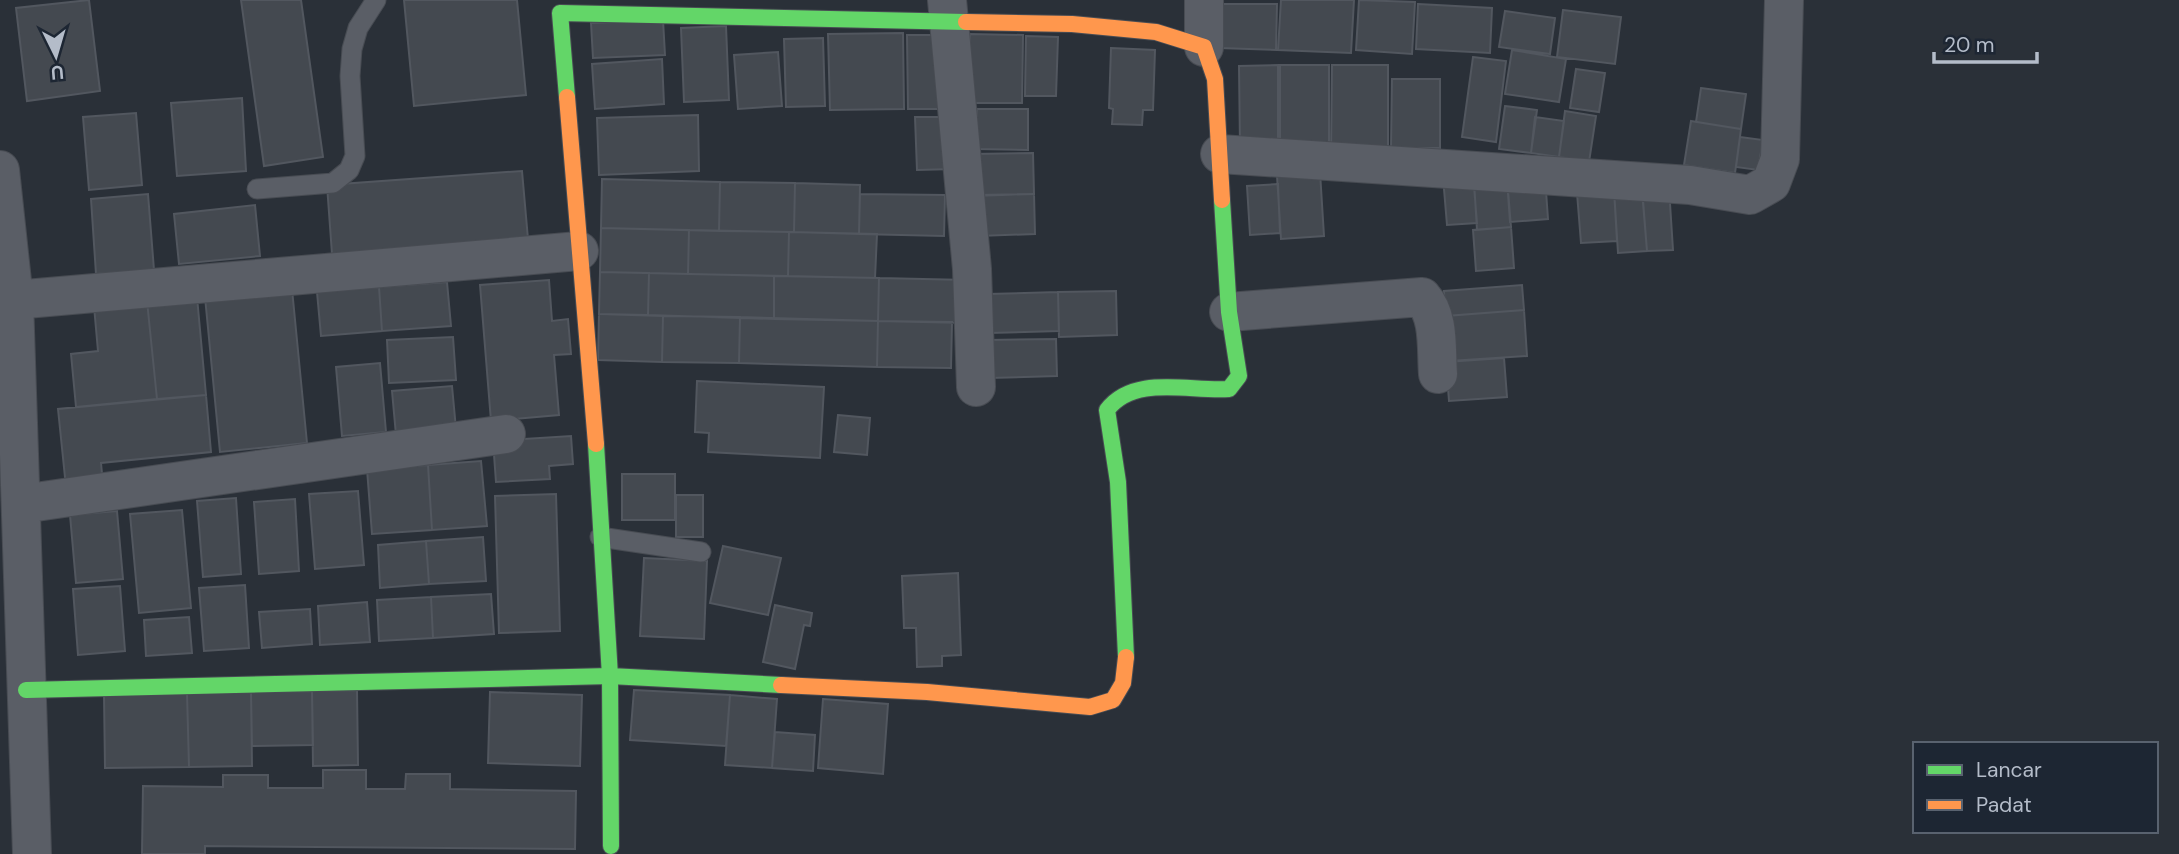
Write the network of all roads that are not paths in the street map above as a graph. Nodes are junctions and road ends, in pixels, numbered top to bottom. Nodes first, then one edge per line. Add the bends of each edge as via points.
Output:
1 (376, 0) edge
2 (1204, 0) edge
3 (1784, 0) edge
4 (560, 7) edge
5 (948, 10) edge
6 (1204, 47) junction
7 (1220, 154) junction
8 (0, 170) edge
9 (257, 189) dead end
10 (4, 242) edge
11 (579, 251) junction
12 (14, 300) junction
13 (1229, 312) junction
14 (1438, 374) dead end
15 (976, 387) dead end
16 (506, 433) dead end
17 (22, 504) junction
18 (600, 537) junction
19 (11, 552) edge
20 (701, 552) dead end
21 (610, 676) junction
22 (26, 690) junction
23 (611, 846) dead end
24 (32, 854) edge

1 - 9 lane via 358,28 352,49 355,156 349,170 333,183
2 - 6 street
3 - 7 street via 1780,159 1771,183 1750,195 1690,185
4 - 5 street
4 - 11 street
5 - 6 street via 1156,32
5 - 15 street via 972,269
6 - 7 street via 1215,79
7 - 13 street
8 - 10 street
10 - 12 street
11 - 12 street
11 - 18 street
12 - 17 street
13 - 14 street via 1422,297 1434,320
13 - 21 street via 1239,376 1229,388 1137,389 1118,396 1107,410 1118,482 1126,663 1123,683 1113,700 1090,707 927,692
16 - 17 street
17 - 19 street
18 - 20 lane
18 - 21 street
19 - 22 street
21 - 22 street
21 - 23 street
22 - 24 street

